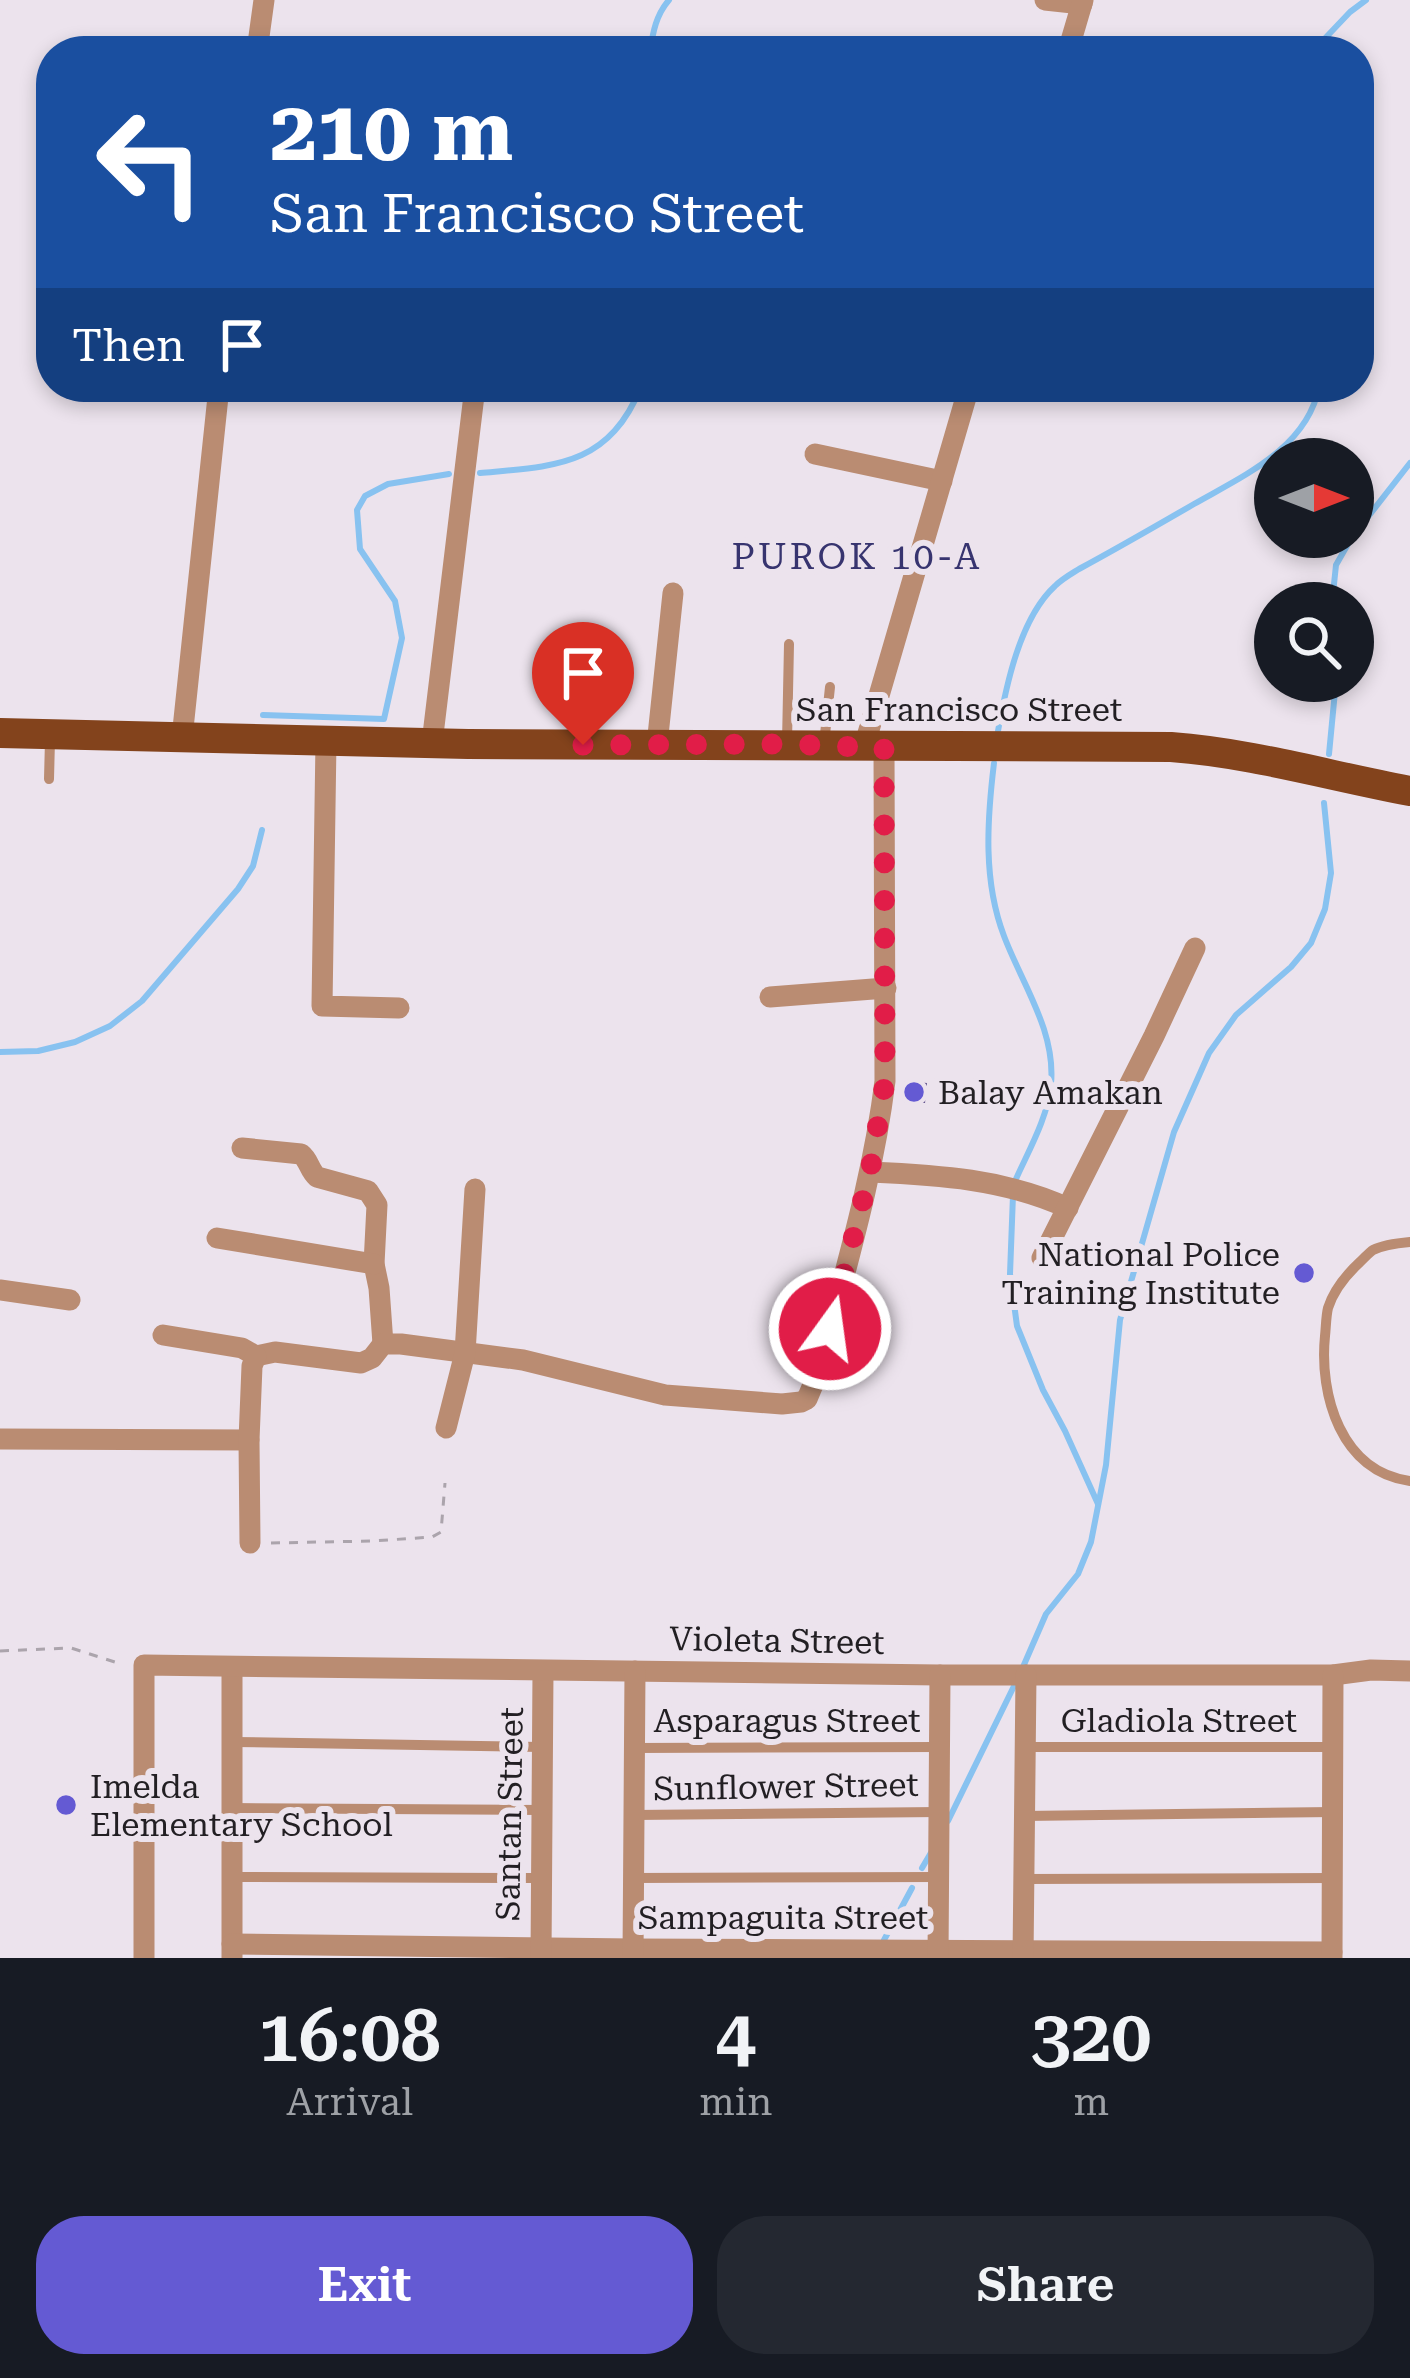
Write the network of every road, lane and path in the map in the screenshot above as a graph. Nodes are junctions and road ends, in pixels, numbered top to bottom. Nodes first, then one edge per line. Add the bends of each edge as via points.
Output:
1 (264, 0) edge
2 (1045, 0) edge
3 (1082, 2) edge
4 (259, 36) edge
5 (1072, 36) edge
6 (217, 402) edge
7 (473, 402) edge
8 (965, 402) edge
9 (815, 454) dead end
10 (942, 481) junction
11 (673, 593) dead end
12 (789, 644) dead end
13 (830, 687) dead end
14 (0, 733) edge
15 (50, 735) junction
16 (182, 738) junction
17 (326, 741) junction
18 (432, 743) junction
19 (787, 744) junction
20 (657, 745) junction
21 (824, 746) junction
22 (874, 747) junction
23 (49, 779) dead end
24 (1410, 790) edge
25 (1195, 948) dead end
26 (886, 988) junction
27 (770, 997) dead end
28 (399, 1008) dead end
29 (242, 1148) dead end
30 (870, 1172) junction
31 (476, 1190) dead end
32 (1068, 1208) junction
33 (217, 1238) dead end
34 (1410, 1242) edge
35 (1042, 1258) dead end
36 (374, 1264) junction
37 (0, 1290) edge
38 (70, 1300) dead end
39 (164, 1335) dead end
40 (383, 1344) junction
41 (465, 1353) junction
42 (256, 1356) junction
43 (446, 1429) dead end
44 (0, 1438) edge
45 (249, 1440) junction
46 (1410, 1481) edge
47 (445, 1483) dead end
48 (250, 1544) joint
49 (0, 1651) edge
50 (144, 1665) junction
51 (232, 1666) junction
52 (543, 1671) junction
53 (1410, 1671) edge
54 (635, 1672) junction
55 (940, 1675) junction
56 (1026, 1675) junction
57 (1333, 1675) junction
58 (232, 1742) junction
59 (542, 1747) junction
60 (940, 1747) junction
61 (1025, 1747) junction
62 (1333, 1747) junction
63 (634, 1748) junction
64 (232, 1808) junction
65 (542, 1810) junction
66 (939, 1812) junction
67 (1333, 1812) junction
68 (634, 1815) junction
69 (1024, 1816) junction
70 (232, 1877) junction
71 (541, 1877) junction
72 (634, 1877) junction
73 (939, 1877) junction
74 (1333, 1878) junction
75 (1024, 1879) junction
76 (232, 1951) edge
77 (541, 1953) edge
78 (633, 1954) edge
79 (938, 1955) edge
80 (1023, 1955) edge
81 (1332, 1955) edge
82 (144, 1958) edge

1 - 4 street
2 - 3 street
3 - 5 street
6 - 16 street
7 - 18 street
8 - 10 street
9 - 10 street
10 - 22 street
11 - 20 street
12 - 19 lane
13 - 21 lane
14 - 15 main road, San Francisco Street
15 - 16 main road, San Francisco Street
15 - 23 lane
16 - 17 main road, San Francisco Street
17 - 18 main road, San Francisco Street
17 - 28 street via 322,1006
18 - 20 main road, San Francisco Street
19 - 20 main road, San Francisco Street
19 - 21 main road, San Francisco Street
21 - 22 main road, San Francisco Street
22 - 24 main road, San Francisco Street via 1211,750
22 - 26 street
25 - 32 street
26 - 27 street
26 - 30 street via 885,1082
29 - 36 street via 301,1154 317,1177 368,1191 377,1205
30 - 32 street via 963,1178
30 - 41 street via 815,1382 801,1402 665,1395
31 - 41 street
32 - 35 street
33 - 36 street
34 - 46 lane via 1372,1250 1342,1278 1328,1309 1323,1354 1326,1390 1351,1449
36 - 40 street
37 - 38 street
39 - 42 street
40 - 41 street
40 - 42 street via 361,1363
41 - 43 street
42 - 45 street
44 - 45 street
45 - 48 street
47 - 48 path via 441,1532 433,1537
49 - 50 path via 71,1648
50 - 51 street, Violeta Street
50 - 82 street
51 - 52 street, Violeta Street
51 - 58 street
52 - 54 street, Violeta Street
52 - 59 street, Santan Street
53 - 57 street, Violeta Street
54 - 55 street, Violeta Street
54 - 63 street
55 - 56 street, Violeta Street
55 - 60 street
56 - 57 street, Violeta Street
56 - 61 street
57 - 62 street
58 - 59 lane
58 - 64 street
59 - 65 street, Santan Street
60 - 63 lane, Asparagus Street
60 - 66 street
61 - 62 lane, Gladiola Street
61 - 69 street
62 - 67 street
63 - 68 street
64 - 65 lane
64 - 70 street
65 - 71 street, Santan Street
66 - 68 lane, Sunflower Street
66 - 73 street
67 - 69 lane
67 - 74 street
68 - 72 street
69 - 75 street
70 - 71 lane
70 - 76 street
71 - 77 street, Santan Street
72 - 73 lane
72 - 78 street
73 - 79 street
74 - 75 lane
74 - 81 street
75 - 80 street
76 - 77 street, Sampaguita Street
77 - 78 street, Sampaguita Street
78 - 79 street, Sampaguita Street
79 - 80 street, Sampaguita Street
80 - 81 street, Sampaguita Street

